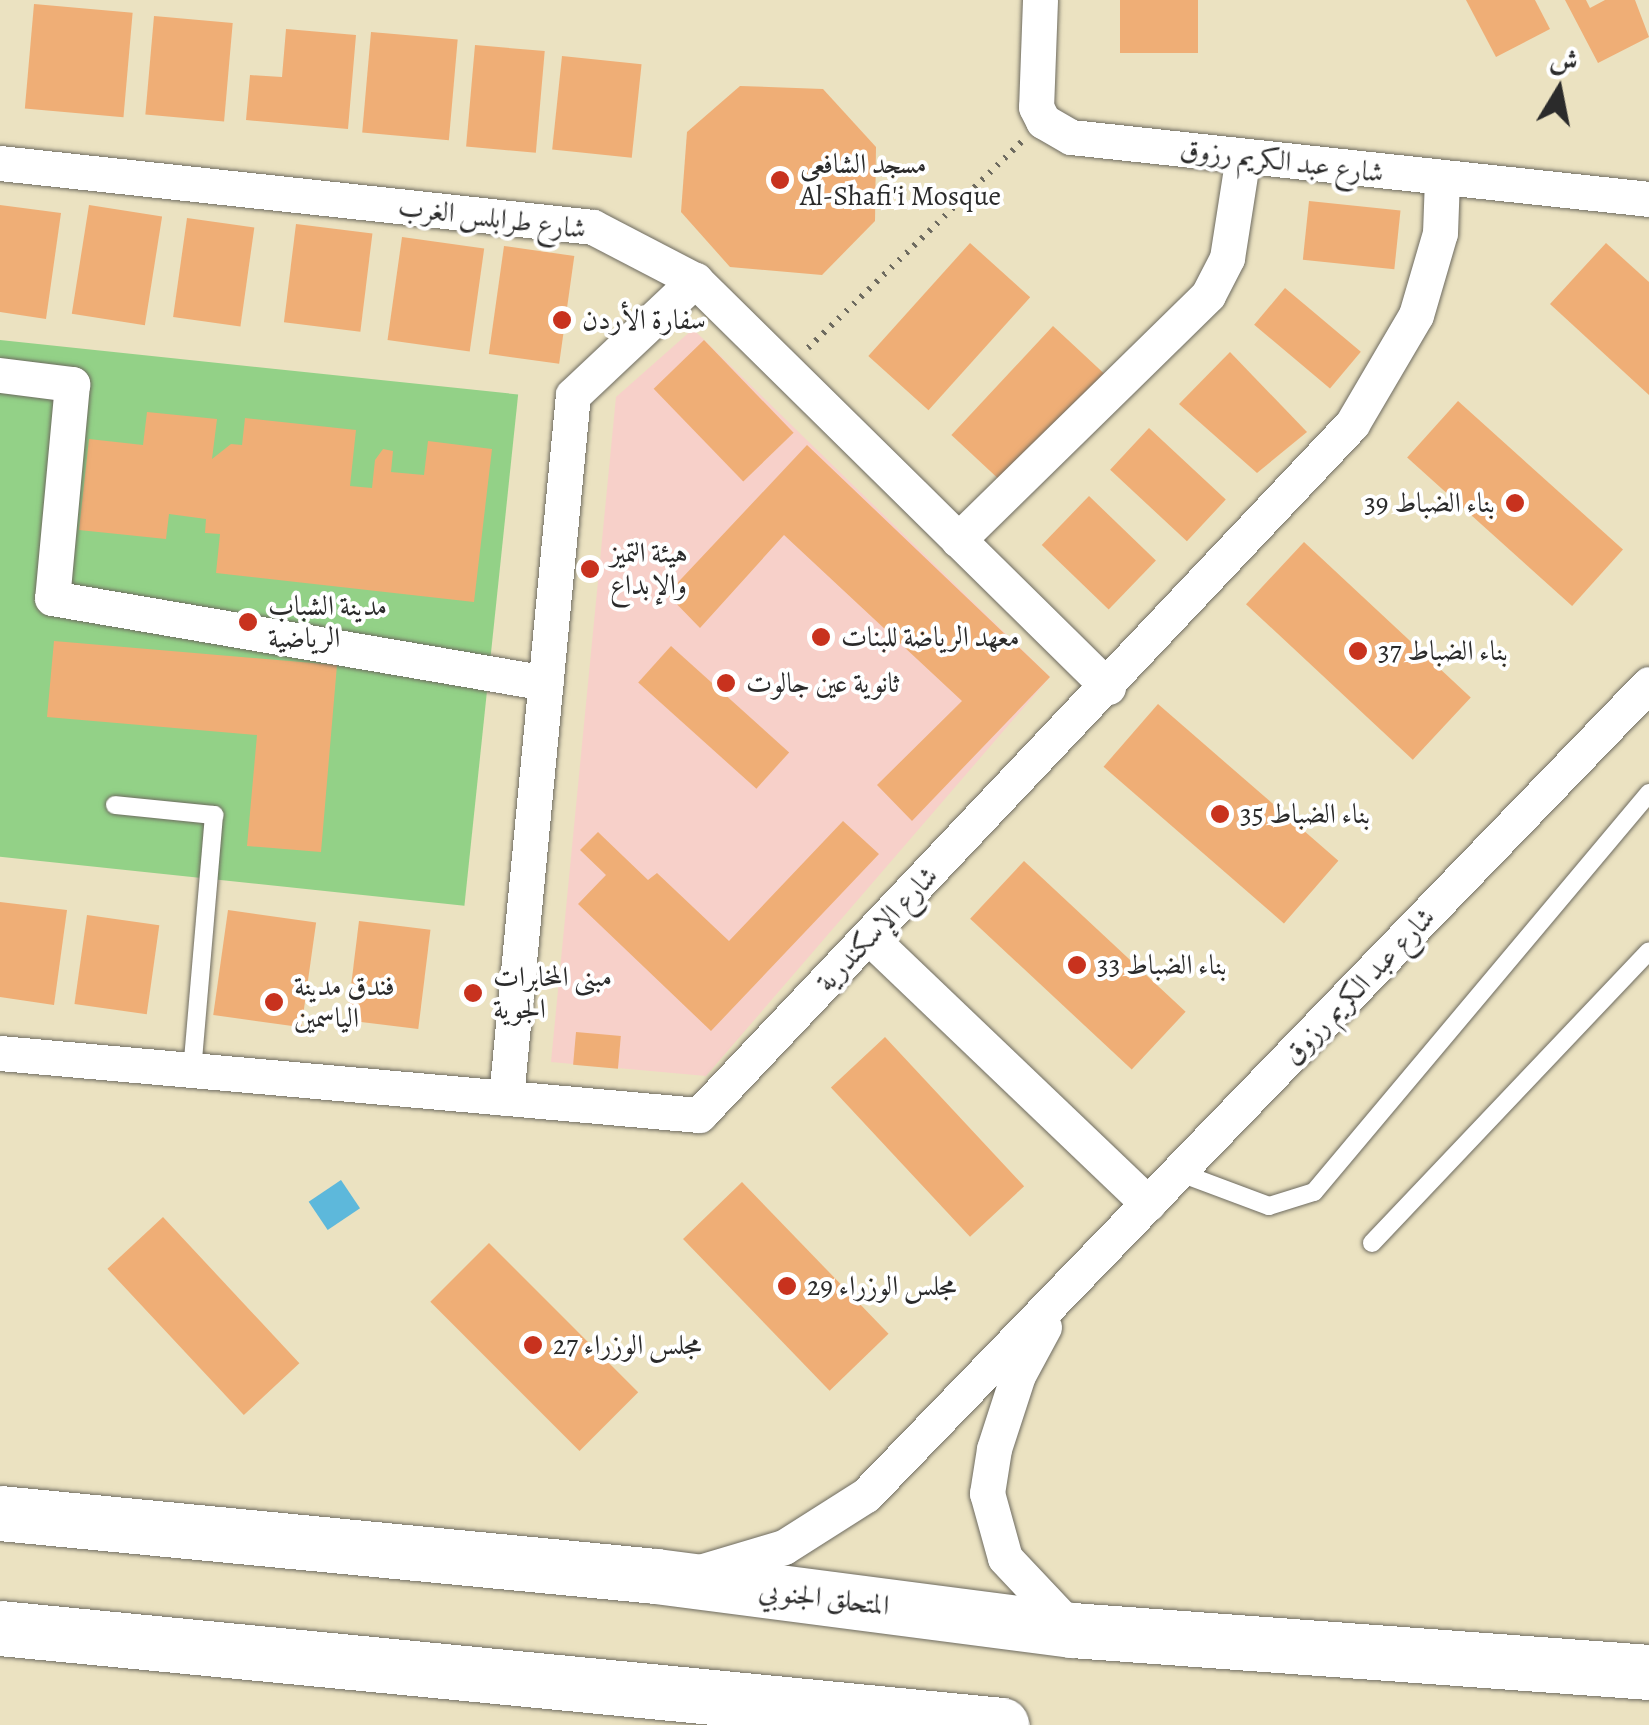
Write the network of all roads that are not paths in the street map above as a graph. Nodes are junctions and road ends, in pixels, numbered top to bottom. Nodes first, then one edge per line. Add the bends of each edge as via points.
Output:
1 (1040, 0) edge
2 (1243, 156) junction
3 (0, 163) edge
4 (1442, 179) junction
5 (1649, 199) edge
6 (694, 280) junction
7 (0, 375) edge
8 (958, 540) junction
9 (546, 683) junction
10 (1649, 684) edge
11 (1108, 687) junction
12 (1649, 793) edge
13 (115, 805) dead end
14 (870, 937) junction
15 (1649, 951) edge
16 (0, 1053) edge
17 (192, 1071) junction
18 (506, 1098) junction
19 (1178, 1172) junction
20 (1148, 1204) junction
21 (1372, 1243) dead end
22 (1066, 1287) junction
23 (0, 1513) edge
24 (656, 1576) junction
25 (0, 1628) edge
26 (1072, 1630) junction
27 (1649, 1672) edge
28 (1000, 1725) edge

1 - 2 street, شارع عبد الكريم رزوق via 1034,93 1043,121 1054,131
2 - 4 street, شارع عبد الكريم رزوق
2 - 8 street via 1226,258 1208,295
3 - 6 street, شارع طرابلس الغرب via 593,227
4 - 5 street, شارع عبد الكريم رزوق
4 - 11 street, شارع الإسكندرية via 1430,274 1377,390
6 - 8 street, شارع طرابلس الغرب
6 - 9 street via 573,395
7 - 9 street via 72,384 52,598
8 - 11 street, شارع طرابلس الغرب
9 - 18 street
10 - 19 street, شارع عبد الكريم رزوق
11 - 14 street, شارع الإسكندرية
12 - 19 lane via 1314,1192 1269,1206
13 - 17 lane via 214,814
14 - 18 street, شارع الإسكندرية via 699,1116
14 - 20 street
15 - 21 lane
16 - 17 street, شارع الإسكندرية
17 - 18 street, شارع الإسكندرية
19 - 20 street, شارع عبد الكريم رزوق
20 - 22 street, شارع عبد الكريم رزوق
22 - 24 street, شارع عبد الكريم رزوق via 840,1515 753,1560
22 - 26 street via 1018,1375 987,1493 1005,1558
23 - 24 highway, المتحلق الجنوبي
24 - 26 highway, المتحلق الجنوبي
25 - 28 highway
26 - 27 highway, المتحلق الجنوبي

